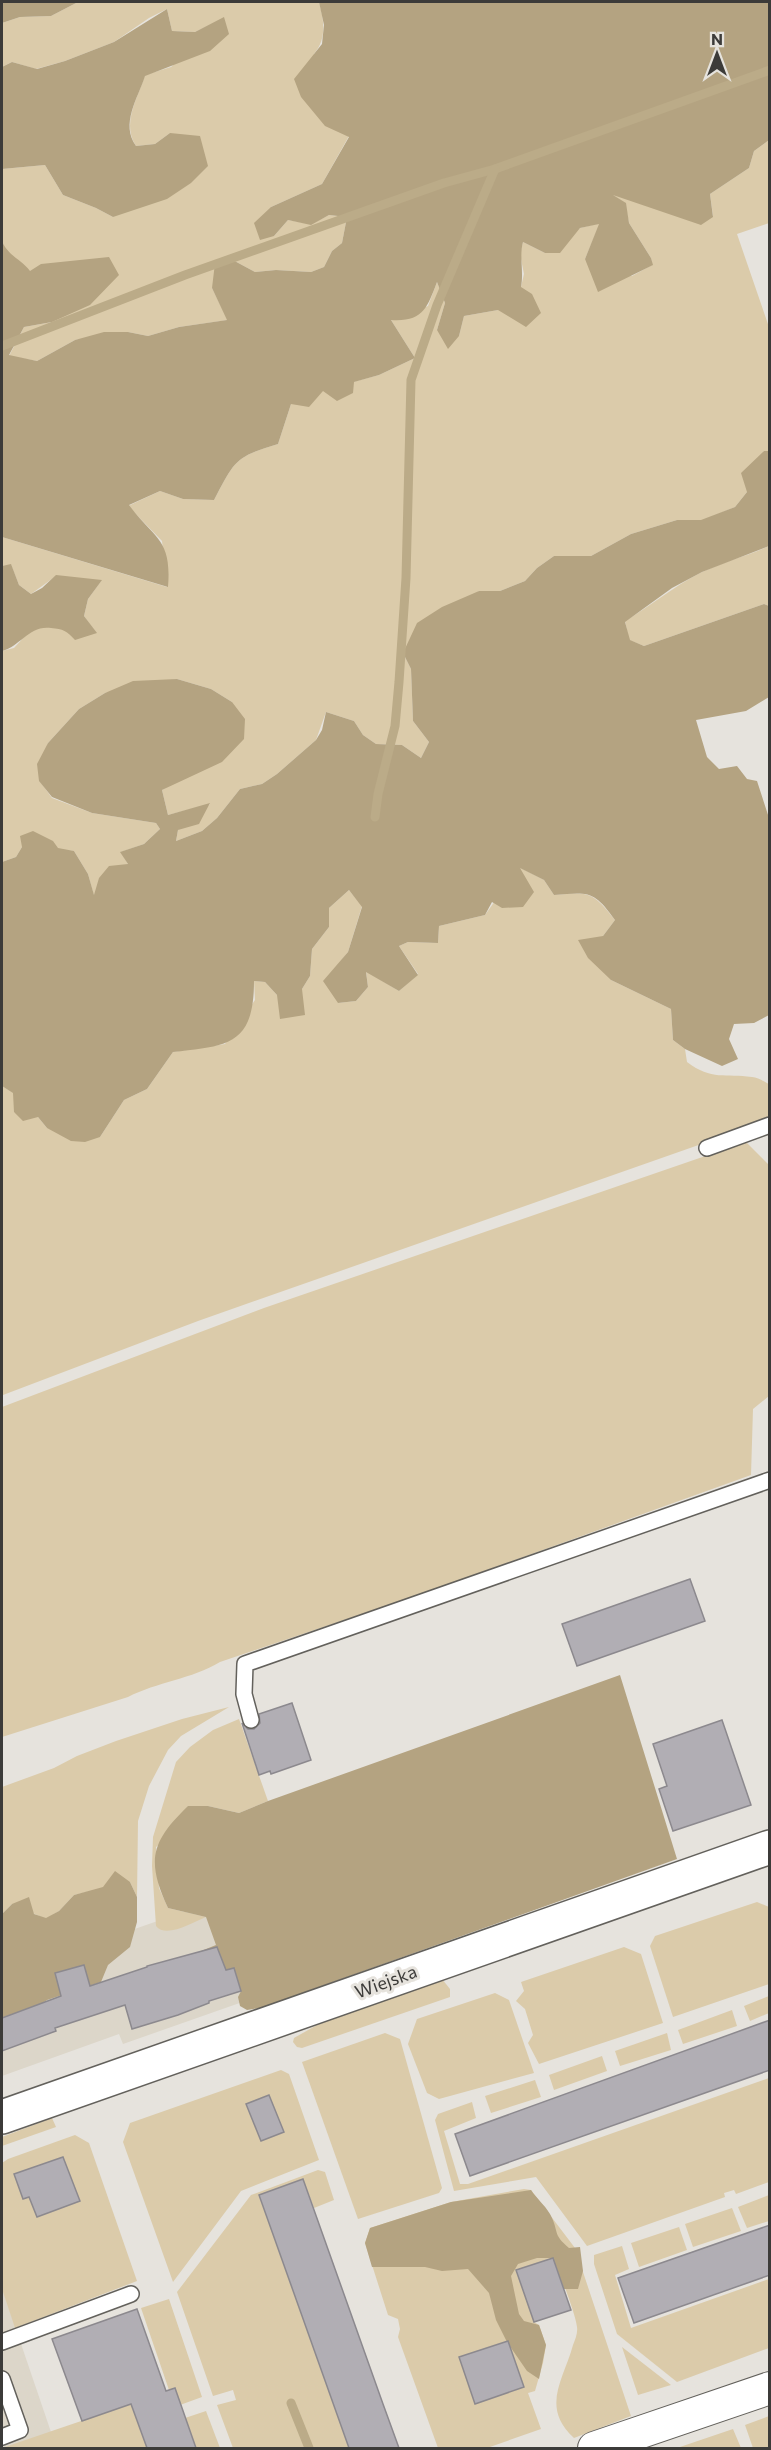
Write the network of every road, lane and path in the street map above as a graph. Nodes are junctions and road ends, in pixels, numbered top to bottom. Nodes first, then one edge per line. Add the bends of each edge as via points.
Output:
1 (770, 1125) edge
2 (707, 1148) dead end
3 (770, 1480) edge
4 (251, 1720) dead end
5 (770, 1847) edge
6 (2, 2117) edge
7 (131, 2294) dead end
8 (2, 2339) edge
9 (2, 2379) edge
10 (770, 2388) edge
11 (2, 2437) edge
12 (594, 2448) edge

1 - 2 lane
3 - 4 lane via 245,1664 244,1694
5 - 6 street, Wiejska
7 - 8 lane
9 - 11 lane via 20,2430
10 - 12 street

